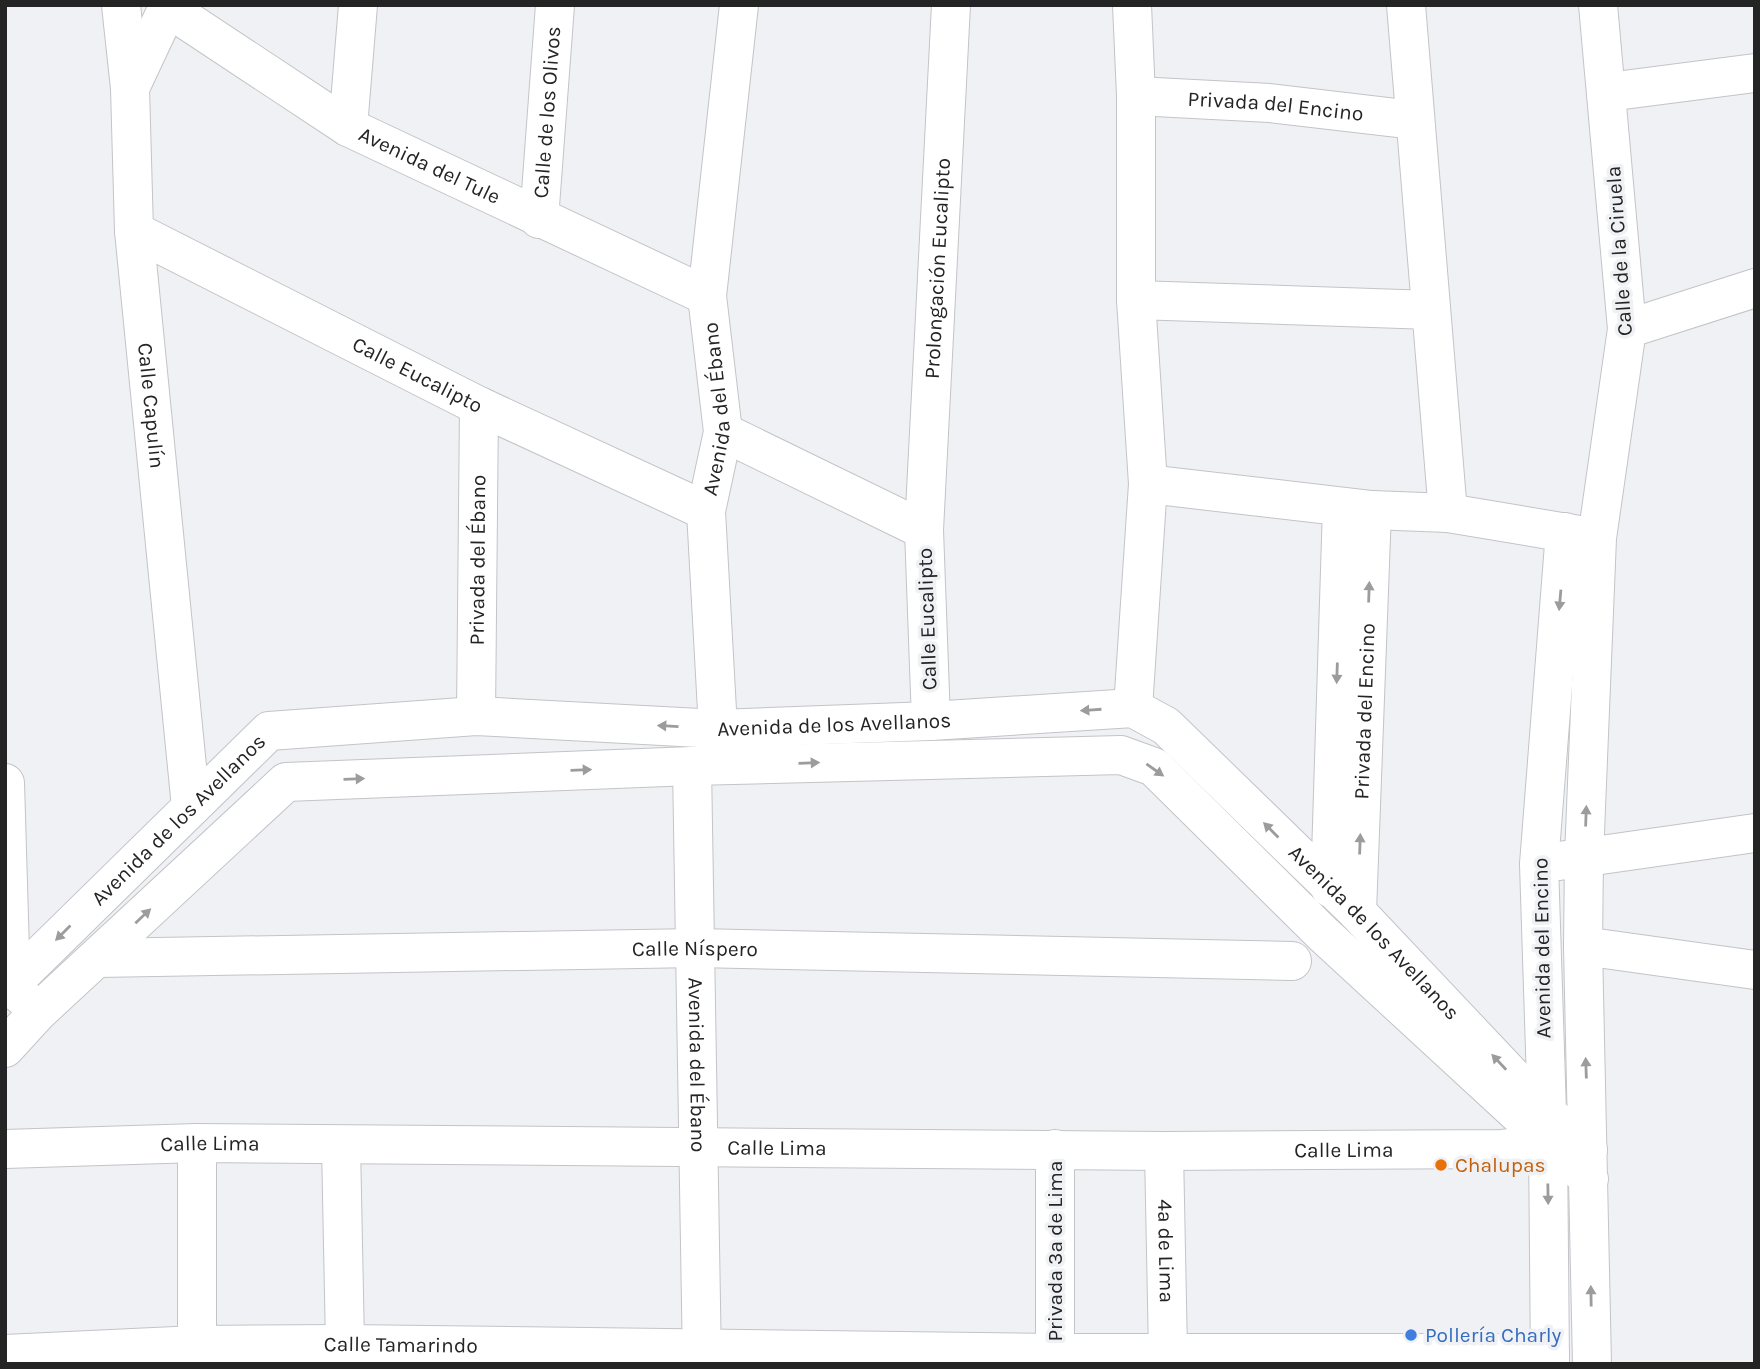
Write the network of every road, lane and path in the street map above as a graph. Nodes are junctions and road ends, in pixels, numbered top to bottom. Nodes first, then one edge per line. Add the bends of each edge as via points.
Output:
1 (121, 5) edge
2 (358, 5) edge
3 (555, 5) edge
4 (739, 5) edge
5 (951, 5) edge
6 (1132, 5) edge
7 (1406, 5) edge
8 (1598, 5) edge
9 (169, 7) edge
10 (1755, 73) edge
11 (130, 88) junction
12 (1608, 92) junction
13 (1136, 96) junction
14 (1414, 120) junction
15 (348, 127) junction
16 (539, 219) junction
17 (134, 231) junction
18 (1755, 288) edge
19 (707, 296) junction
20 (1136, 300) junction
21 (1431, 310) junction
22 (1627, 329) junction
23 (479, 406) junction
24 (723, 432) junction
25 (1148, 484) junction
26 (1357, 508) junction
27 (706, 511) junction
28 (1448, 513) junction
29 (924, 530) junction
30 (1581, 535) junction
31 (1133, 708) junction
32 (476, 716) junction
33 (931, 721) junction
34 (718, 729) junction
35 (692, 766) junction
36 (5, 783) edge
37 (191, 807) junction
38 (1755, 833) edge
39 (1584, 857) junction
40 (1539, 864) junction
41 (1344, 900) junction
42 (1583, 946) junction
43 (697, 948) junction
44 (98, 958) junction
45 (1292, 961) dead end
46 (1755, 970) edge
47 (8, 987) edge
48 (38, 1012) junction
49 (5, 1048) edge
50 (1547, 1128) junction
51 (197, 1143) junction
52 (341, 1145) junction
53 (697, 1146) junction
54 (5, 1149) edge
55 (1055, 1149) junction
56 (1164, 1151) junction
57 (1589, 1165) junction
58 (345, 1343) junction
59 (197, 1345) junction
60 (1168, 1352) junction
61 (1055, 1353) junction
62 (5, 1354) edge
63 (702, 1356) edge
64 (1550, 1358) edge
65 (1592, 1364) edge

1 - 11 street, Calle Capulín
2 - 15 street
3 - 16 street, Calle de los Olivos
4 - 19 street, Avenida del Ébano
5 - 29 street, Prolongación Eucalipto
6 - 13 street
7 - 14 street
8 - 12 street, Calle de la Ciruela
9 - 11 street
9 - 15 street, Avenida del Tule
10 - 12 street
11 - 17 street, Calle Capulín
12 - 22 street, Calle de la Ciruela
13 - 14 street, Privada del Encino via 1270,103
13 - 20 street
14 - 21 street
15 - 16 street, Avenida del Tule
16 - 19 street, Avenida del Tule
17 - 23 street, Calle Eucalipto
17 - 37 street, Calle Capulín
18 - 22 street
19 - 24 street, Avenida del Ébano
20 - 21 street
20 - 25 street
21 - 28 street
22 - 30 street, Calle de la Ciruela
23 - 27 street, Calle Eucalipto
23 - 32 street, Privada del Ébano
24 - 27 street, Avenida del Ébano
24 - 29 street, Calle Eucalipto
25 - 26 street
25 - 31 street
26 - 28 street
26 - 41 street, Privada del Encino
27 - 34 street, Avenida del Ébano
28 - 30 street
29 - 33 street, Calle Eucalipto
39 -> 30 street, Avenida del Encino
30 -> 40 street, Avenida del Encino
31 -> 33 street, Avenida de los Avellanos
41 -> 31 street, Avenida de los Avellanos via 1166,726
34 -> 32 street, Avenida de los Avellanos
32 - 37 street, Avenida de los Avellanos via 269,730
33 - 34 street, Avenida de los Avellanos
35 - 43 street, Avenida del Ébano
44 -> 35 street, Avenida de los Avellanos via 286,782
35 -> 50 street, Avenida de los Avellanos via 1121,755 1154,767 1323,934
36 - 47 street
37 -> 47 street, Avenida de los Avellanos
38 - 39 street
39 - 40 street
39 - 42 street, Avenida del Encino
40 - 50 street, Avenida del Encino
50 -> 41 street, Avenida de los Avellanos
42 - 46 street
57 -> 42 street, Avenida del Encino
43 - 44 street, Calle Níspero
43 - 45 street, Calle Níspero
43 - 53 street, Avenida del Ébano
44 - 48 street, Avenida de los Avellanos
47 - 48 street
48 - 49 street, Avenida de los Avellanos
50 - 56 street, Calle Lima via 1502,1149
50 - 57 street, Avenida de los Avellanos
50 -> 64 street, Avenida del Encino
51 - 52 street, Calle Lima
51 - 54 street, Calle Lima
51 - 59 street
52 - 53 street, Calle Lima
52 - 58 street
53 - 55 street, Calle Lima
53 - 63 street, Avenida del Ébano
55 - 56 street, Calle Lima
55 - 61 street, Privada 3a de Lima
56 - 60 street, 4a de Lima
65 -> 57 street, Avenida del Encino
58 - 59 street, Calle Tamarindo
58 - 63 street, Calle Tamarindo
59 - 62 street, Calle Tamarindo
60 - 61 street, Calle Tamarindo
60 - 64 street, Calle Tamarindo
61 - 63 street, Calle Tamarindo

